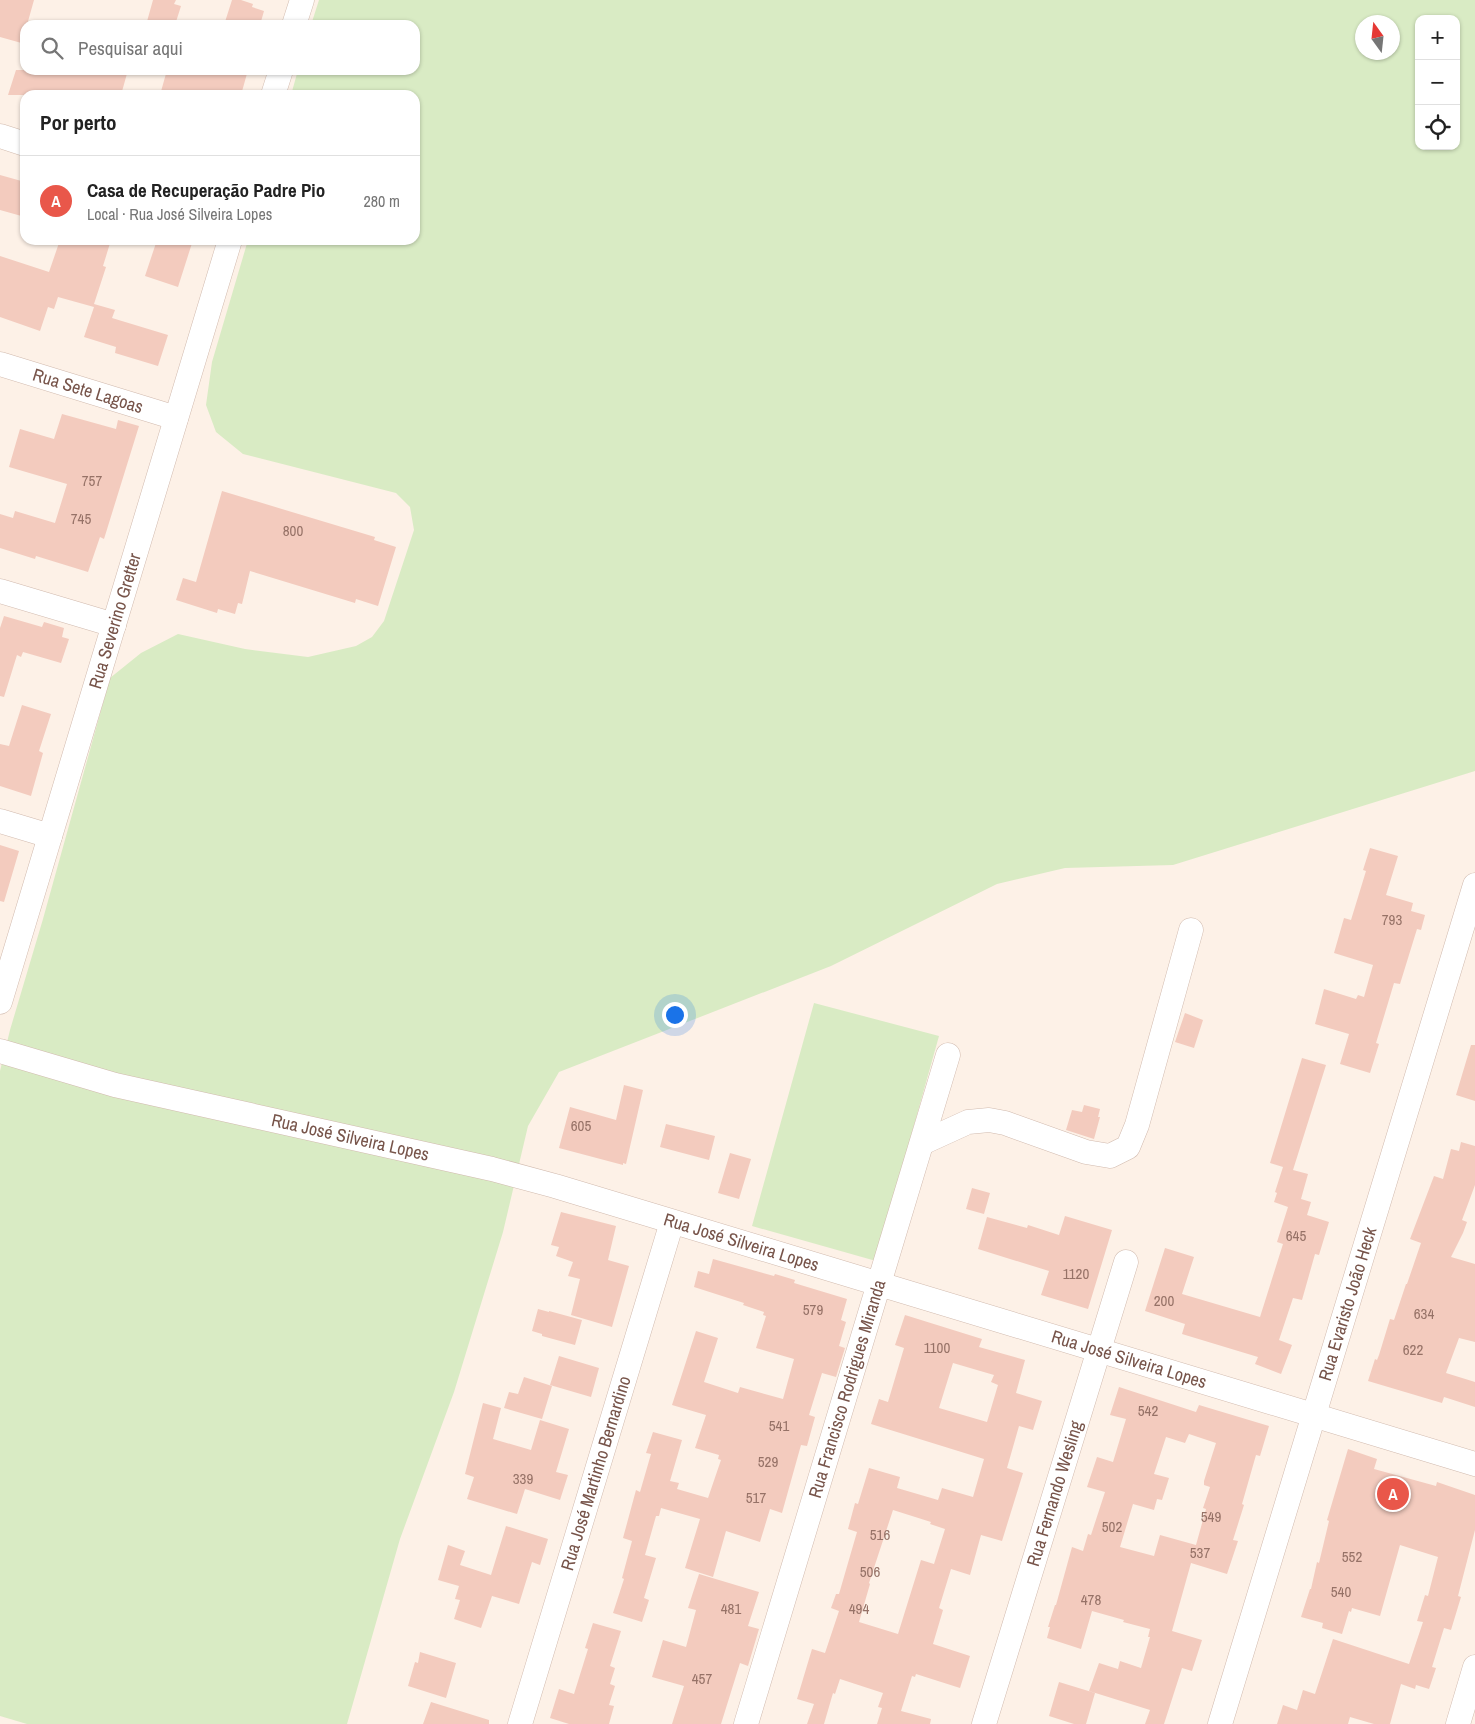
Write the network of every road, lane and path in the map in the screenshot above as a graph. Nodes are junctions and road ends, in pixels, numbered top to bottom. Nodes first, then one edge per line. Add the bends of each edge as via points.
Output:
1 (302, 0) edge
2 (296, 20) edge
3 (279, 75) edge
4 (275, 90) edge
5 (0, 136) edge
6 (20, 142) edge
7 (228, 245) edge
8 (0, 364) edge
9 (176, 418) junction
10 (0, 591) edge
11 (114, 625) junction
12 (0, 821) edge
13 (50, 836) junction
14 (1475, 885) edge
15 (1191, 930) dead end
16 (0, 1002) edge
17 (0, 1051) edge
18 (948, 1055) dead end
19 (922, 1142) junction
20 (672, 1222) junction
21 (1126, 1262) dead end
22 (879, 1284) junction
23 (1099, 1351) junction
24 (1314, 1416) junction
25 (1475, 1464) edge
26 (1475, 1667) edge
27 (520, 1724) edge
28 (746, 1724) edge
29 (984, 1724) edge
30 (1220, 1724) edge
31 (1458, 1724) edge

1 - 2 street
3 - 4 street
5 - 6 street
7 - 9 street, Rua Severino Gretter
8 - 9 street, Rua Sete Lagoas
9 - 11 street, Rua Severino Gretter
10 - 11 street
11 - 13 street, Rua Severino Gretter
12 - 13 street
13 - 16 street, Rua Severino Gretter
14 - 24 street, Rua Evaristo João Heck
15 - 19 street via 1137,1125 1128,1147 1110,1156 1086,1152 988,1120 968,1122
17 - 20 street, Rua José Silveira Lopes via 115,1085 492,1169
18 - 19 street, Rua Francisco Rodrigues Miranda
19 - 22 street, Rua Francisco Rodrigues Miranda
20 - 22 street, Rua José Silveira Lopes
20 - 27 street, Rua José Martinho Bernardino
21 - 23 street, Rua Fernando Wesling
22 - 23 street, Rua José Silveira Lopes
22 - 28 street, Rua Francisco Rodrigues Miranda
23 - 24 street, Rua José Silveira Lopes
23 - 29 street, Rua Fernando Wesling
24 - 25 street, Rua José Silveira Lopes
24 - 30 street, Rua Evaristo João Heck
26 - 31 street

